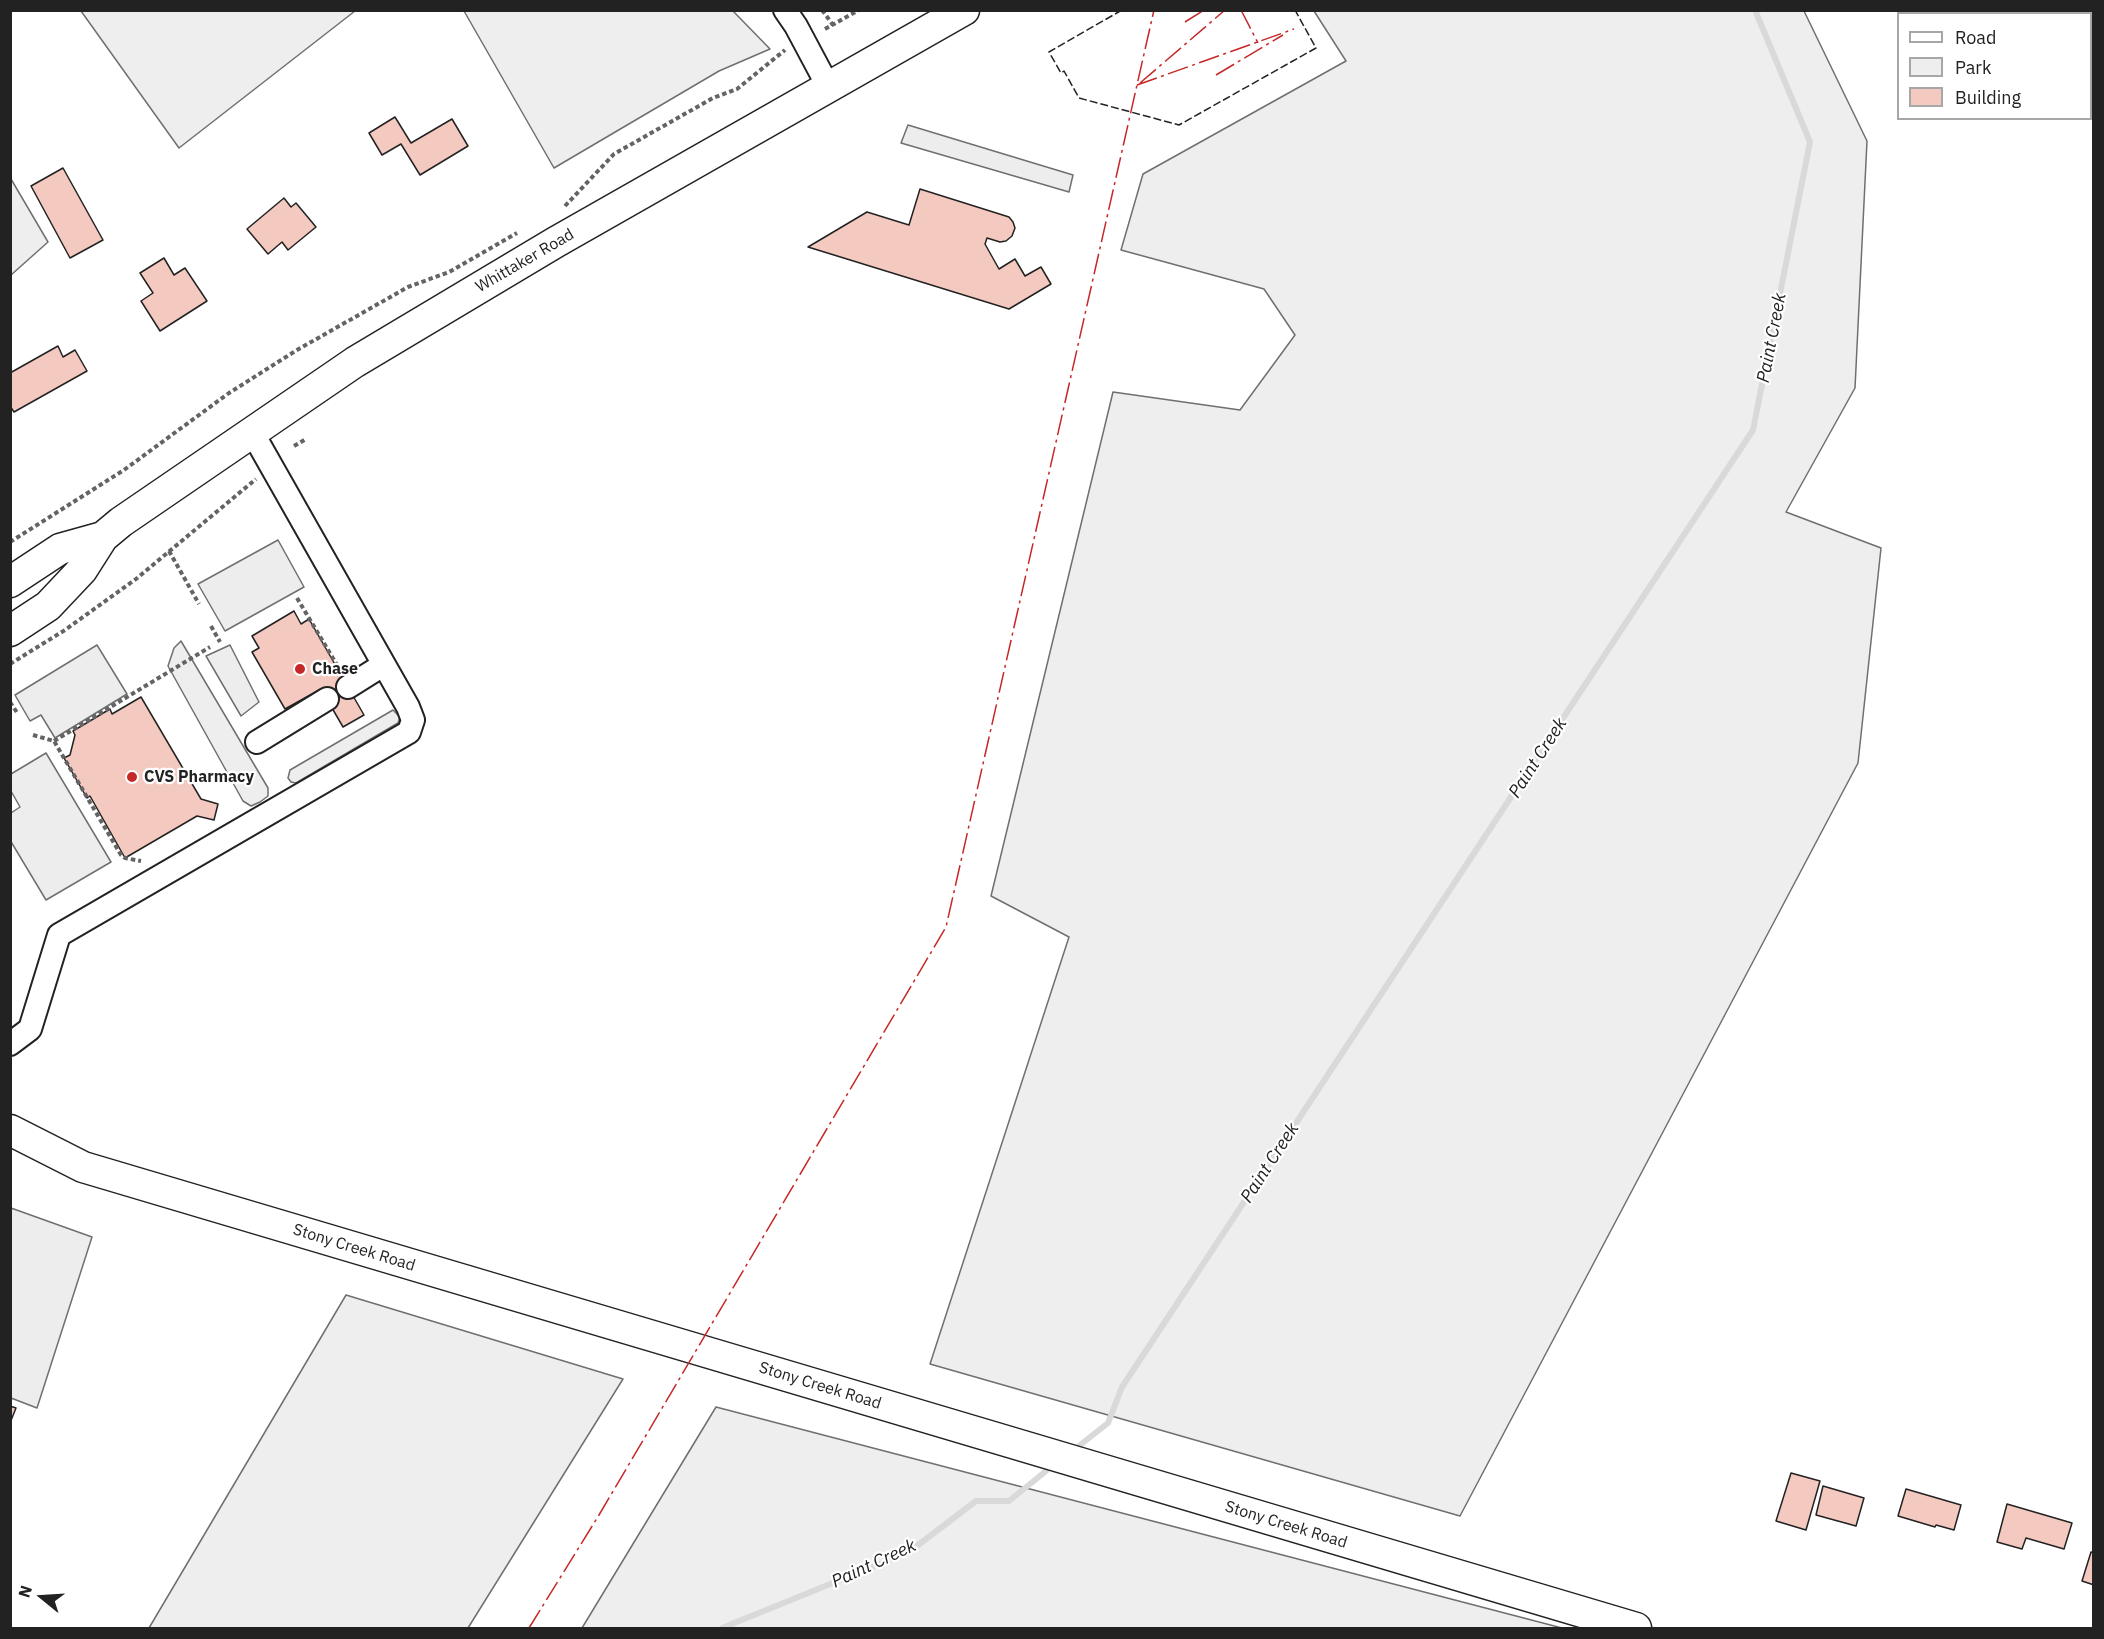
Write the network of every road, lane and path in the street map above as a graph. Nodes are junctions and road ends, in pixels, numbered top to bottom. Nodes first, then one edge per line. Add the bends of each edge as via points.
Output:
1 (785, 10) edge
2 (822, 10) edge
3 (859, 10) edge
4 (964, 10) edge
5 (833, 25) junction
6 (825, 29) dead end
7 (785, 50) dead end
8 (829, 88) junction
9 (557, 211) dead end
10 (518, 233) dead end
11 (252, 432) junction
12 (306, 439) dead end
13 (294, 446) dead end
14 (256, 479) dead end
15 (103, 537) junction
16 (10, 542) edge
17 (169, 551) junction
18 (10, 582) edge
19 (297, 598) dead end
20 (199, 604) dead end
21 (211, 626) dead end
22 (10, 631) edge
23 (220, 642) dead end
24 (210, 647) dead end
25 (10, 664) edge
26 (383, 665) junction
27 (346, 681) joint
28 (327, 699) dead end
29 (10, 702) edge
30 (18, 714) dead end
31 (33, 735) dead end
32 (54, 741) junction
33 (257, 742) dead end
34 (141, 861) dead end
35 (10, 1044) edge
36 (10, 1130) edge
37 (1619, 1626) edge

1 - 8 street
2 - 5 path
3 - 5 path
4 - 8 main road, Whittaker Road
5 - 6 path
7 - 9 path via 737,89 713,98 614,154
8 - 11 main road, Whittaker Road via 556,242 355,362
10 - 16 path via 449,272 408,287 297,350 229,393 124,471
11 - 15 main road, Whittaker Road
11 - 26 street
12 - 13 path
14 - 17 path
15 - 18 main road, Whittaker Road via 60,549
15 - 22 main road, Whittaker Road via 82,570 48,606
17 - 20 path
17 - 25 path via 65,630
19 - 27 path
21 - 23 path
24 - 32 path
26 - 27 street
26 - 35 street via 413,720 409,732 59,935 30,1029
28 - 33 street
29 - 30 path
31 - 32 path
32 - 34 path via 121,855
36 - 37 main road, Stony Creek Road via 83,1167

